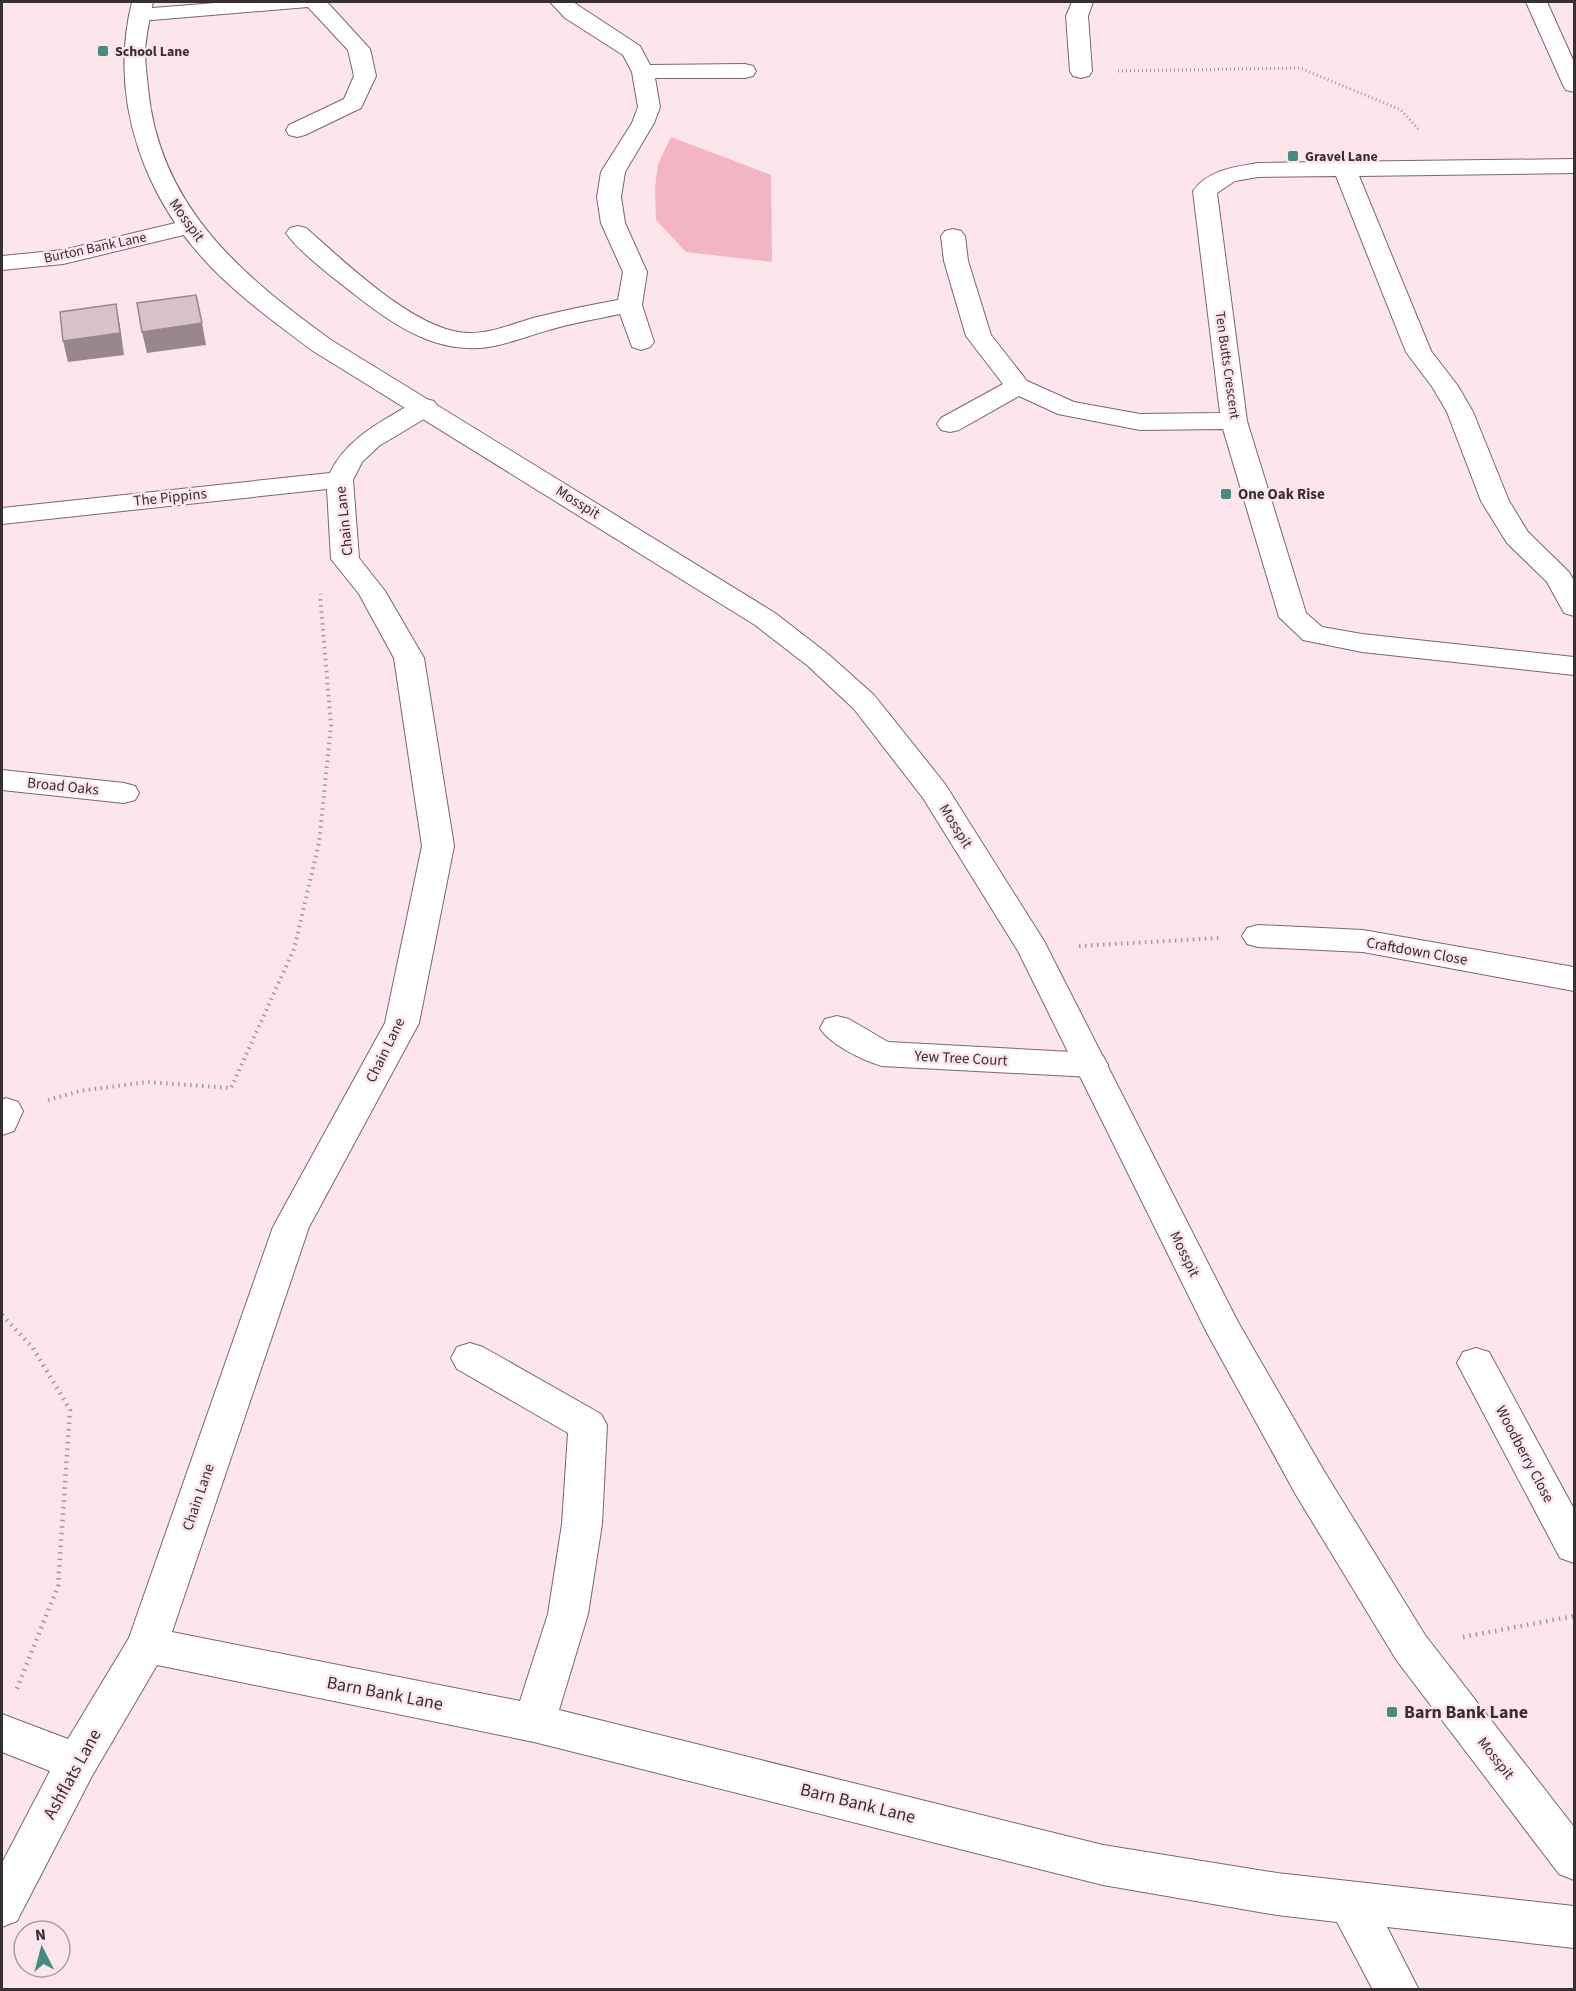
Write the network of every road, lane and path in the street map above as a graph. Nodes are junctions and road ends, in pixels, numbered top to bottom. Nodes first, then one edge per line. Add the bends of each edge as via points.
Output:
1 (301, 2) edge
2 (316, 2) edge
3 (561, 2) edge
4 (1082, 2) edge
5 (1536, 2) edge
6 (141, 8) edge
7 (745, 71) dead end
8 (1081, 71) joint
9 (643, 72) junction
10 (1575, 85) edge
11 (297, 130) dead end
12 (1575, 166) edge
13 (1451, 167) junction
14 (1345, 169) junction
15 (188, 227) junction
16 (298, 233) dead end
17 (953, 236) dead end
18 (2, 263) edge
19 (630, 305) junction
20 (641, 342) dead end
21 (1018, 386) junction
22 (425, 408) junction
23 (1234, 421) junction
24 (950, 424) dead end
25 (340, 480) junction
26 (2, 516) edge
27 (345, 559) junction
28 (1575, 607) edge
29 (1575, 666) edge
30 (2, 780) edge
31 (124, 793) dead end
32 (1258, 936) joint
33 (1033, 949) junction
34 (1575, 979) edge
35 (837, 1028) dead end
36 (1091, 1065) junction
37 (4, 1117) edge
38 (2, 1314) edge
39 (470, 1358) dead end
40 (1476, 1363) dead end
41 (1575, 1546) edge
42 (1575, 1616) edge
43 (147, 1645) junction
44 (1411, 1648) junction
45 (14, 1695) dead end
46 (534, 1723) junction
47 (2, 1733) edge
48 (77, 1762) junction
49 (1575, 1860) edge
50 (1350, 1902) junction
51 (2, 1906) edge
52 (1575, 1927) edge
53 (1397, 1989) edge

1 - 6 main road
2 - 11 main road via 359,49 364,76 353,103
3 - 9 main road via 632,51
4 - 8 main road via 1077,16
5 - 10 main road
6 - 15 main road, Mosspit via 134,58 139,109 150,160
7 - 9 main road
8 - 13 path via 1300,68 1401,110
9 - 19 main road via 649,107 613,172 609,197 613,223 635,272
12 - 13 main road, Ten Butts Crescent
13 - 14 main road, Ten Butts Crescent
14 - 23 main road, Ten Butts Crescent via 1258,170 1228,175 1205,191
14 - 28 main road via 1419,352 1460,412 1495,501 1517,537 1558,578
15 - 18 main road, Burton Bank Lane via 63,257
15 - 22 main road, Mosspit via 242,285 279,315
16 - 19 main road via 359,286 441,337 468,341 509,335
17 - 21 main road via 956,261 979,336
19 - 20 main road
21 - 23 main road via 1067,408 1140,422
21 - 24 main road
22 - 25 main road, Chain Lane via 370,440 350,459
22 - 33 main road, Mosspit via 765,619 818,660 864,702 934,791
23 - 29 main road, Ten Butts Crescent via 1293,617 1313,634
25 - 26 main road, The Pippins
25 - 27 main road, Chain Lane
27 - 37 path via 320,591 331,726 320,843 294,949 231,1088 147,1082 80,1091
27 - 43 main road, Chain Lane via 371,591 409,658 438,846 402,1023 291,1227
30 - 31 main road, Broad Oaks
32 - 33 path
32 - 34 main road, Craftdown Close via 1363,941
33 - 36 main road, Mosspit
35 - 36 main road, Yew Tree Court via 882,1054
36 - 44 main road, Mosspit via 1224,1331 1310,1483
38 - 45 path via 33,1348 70,1410 57,1586
39 - 46 main road via 588,1425 582,1524 568,1614
40 - 41 main road, Woodberry Close
42 - 44 path
43 - 46 main road, Barn Bank Lane
43 - 48 main road, Ashflats Lane
44 - 49 main road, Mosspit
46 - 50 main road, Barn Bank Lane via 1103,1864 1277,1894
47 - 48 main road
48 - 51 main road, Ashflats Lane
50 - 52 main road, Barn Bank Lane
50 - 53 main road

